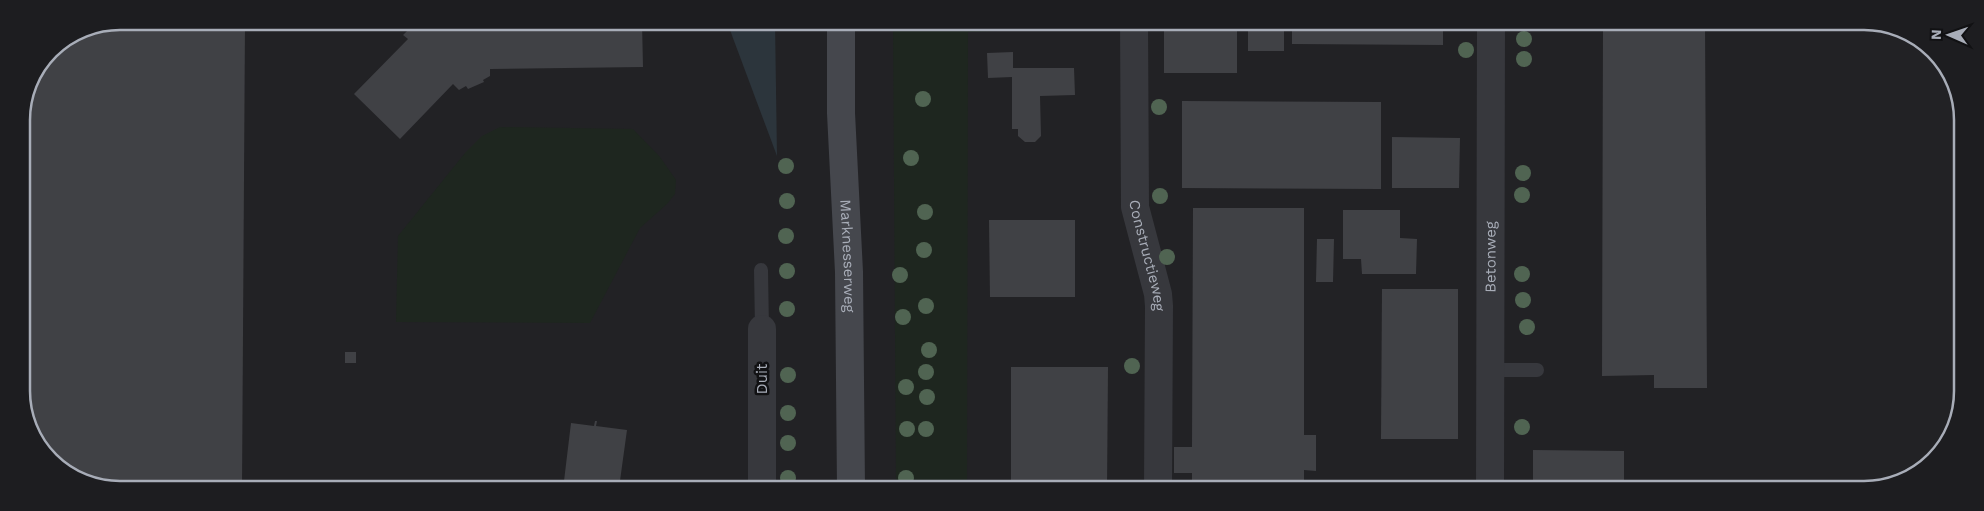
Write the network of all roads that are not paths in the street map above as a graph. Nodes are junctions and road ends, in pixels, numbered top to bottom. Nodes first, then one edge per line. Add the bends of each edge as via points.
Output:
1 (841, 30) edge
2 (1134, 30) edge
3 (1491, 30) edge
4 (761, 270) dead end
5 (762, 329) joint
6 (1490, 370) junction
7 (1538, 370) dead end
8 (762, 481) edge
9 (851, 481) edge
10 (1158, 481) edge
11 (1490, 481) edge

1 - 9 main road, Marknesserweg via 841,113 849,272
2 - 10 street, Constructieweg via 1135,207 1159,306
3 - 6 street, Betonweg
4 - 5 lane, Duit
5 - 8 street, Duit
6 - 7 lane
6 - 11 street, Betonweg

